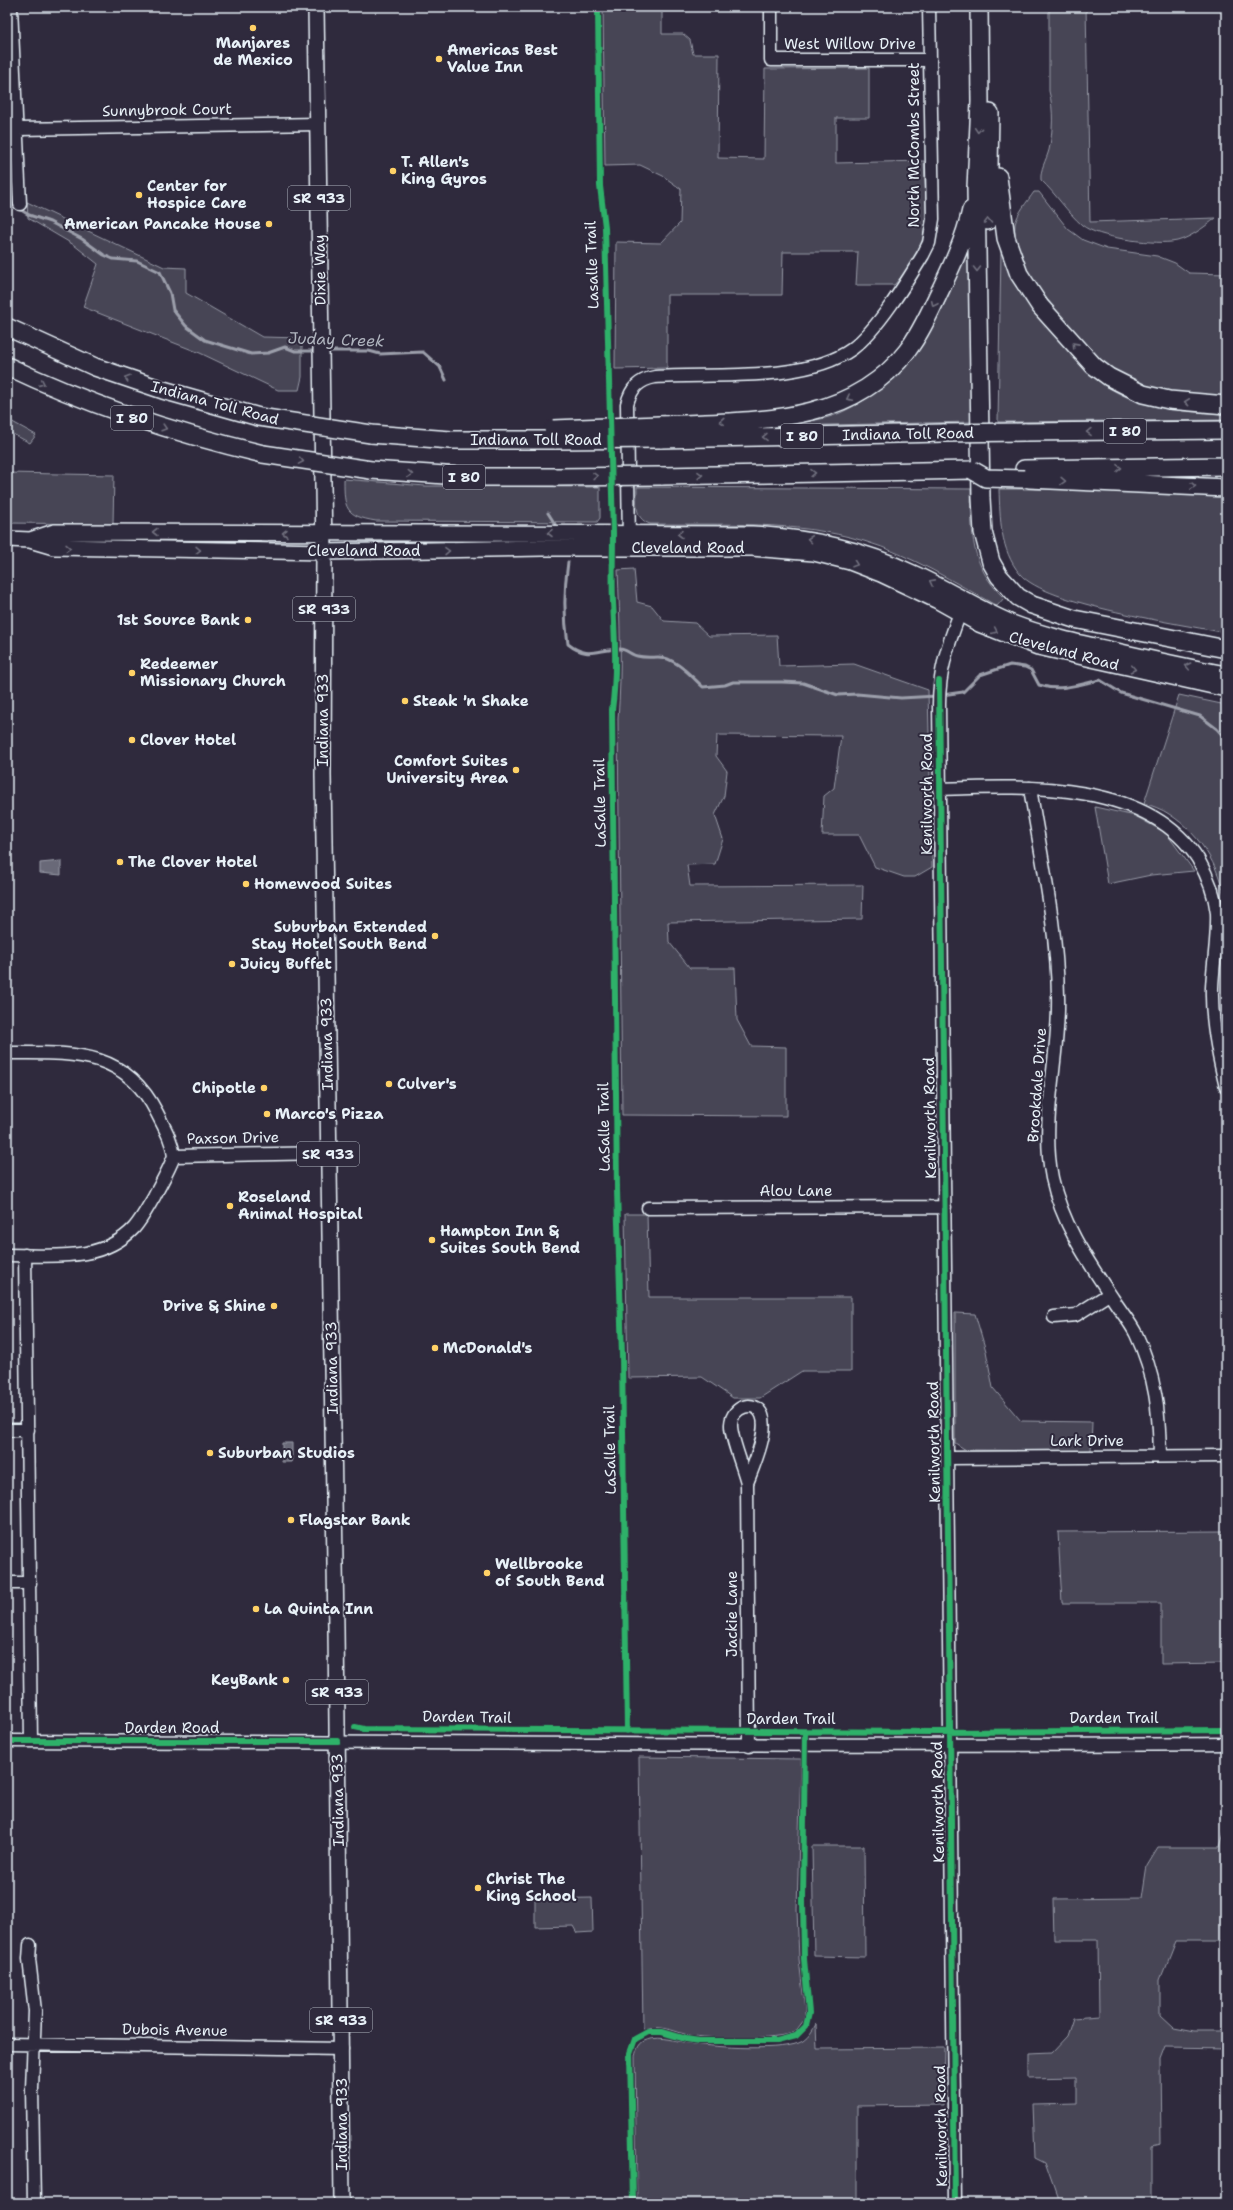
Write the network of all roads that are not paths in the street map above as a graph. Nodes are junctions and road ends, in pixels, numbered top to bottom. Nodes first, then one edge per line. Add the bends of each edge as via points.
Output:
1 (10, 7) edge
2 (316, 7) edge
3 (771, 7) edge
4 (929, 7) edge
5 (979, 7) edge
6 (989, 7) edge
7 (929, 60) junction
8 (10, 77) edge
9 (990, 113) junction
10 (318, 124) junction
11 (18, 129) junction
12 (976, 188) junction
13 (20, 204) dead end
14 (7, 327) edge
15 (7, 366) edge
16 (1226, 405) edge
17 (1226, 430) edge
18 (660, 432) junction
19 (1226, 466) edge
20 (1024, 474) junction
21 (1226, 488) edge
22 (324, 533) junction
23 (7, 539) edge
24 (30, 540) junction
25 (629, 541) junction
26 (324, 552) junction
27 (960, 613) junction
28 (1226, 638) edge
29 (1226, 650) edge
30 (1226, 674) edge
31 (1226, 689) edge
32 (1030, 788) junction
33 (939, 789) junction
34 (7, 1053) edge
35 (1226, 1087) edge
36 (328, 1153) junction
37 (174, 1156) junction
38 (945, 1207) junction
39 (648, 1208) dead end
40 (7, 1255) edge
41 (25, 1255) junction
42 (1109, 1294) junction
43 (1054, 1318) dead end
44 (7, 1430) edge
45 (28, 1430) junction
46 (1160, 1456) junction
47 (1226, 1456) edge
48 (948, 1458) junction
49 (747, 1483) junction
50 (7, 1583) edge
51 (30, 1583) junction
52 (7, 1741) edge
53 (31, 1741) junction
54 (338, 1741) junction
55 (1226, 1744) edge
56 (749, 1746) junction
57 (950, 1746) junction
58 (30, 1945) dead end
59 (7, 2044) edge
60 (35, 2044) junction
61 (342, 2049) junction
62 (34, 2203) edge
63 (342, 2203) edge
64 (955, 2203) edge

1 - 8 street
2 - 10 main road, Dixie Way / SR 933
3 - 7 street, West Willow Drive via 771,60
4 - 7 street, North McCombs Street
5 -> 12 highway via 980,102
6 - 9 highway
7 - 25 street, North McCombs Street via 932,230 929,243 916,267 864,338 851,349 820,365 783,372 655,377 645,379 633,388 627,404
8 - 11 street
16 -> 9 highway via 1170,400 1143,394 1127,387 1094,366 1040,306 1019,274 1006,238
28 -> 9 highway via 1126,619 1043,598 1028,590 1012,576 1001,557 995,537 991,494 988,211
10 - 11 street, Sunnybrook Court
10 - 22 main road, Dixie Way / SR 933
11 - 13 street
12 -> 18 highway via 962,240 932,309 907,351 874,383 841,401 801,415
12 -> 29 highway via 981,498 983,532 991,562 1009,588 1032,605 1074,619
18 -> 14 highway, Indiana Toll Road / I 80, bridge via 554,434 451,440 371,434 258,417 163,390 95,367
15 -> 20 highway, I 80, bridge via 65,393 212,442 262,454 371,470 475,477 944,470 972,470 986,478
17 -> 18 highway, Indiana Toll Road / I 80, bridge via 944,433
20 -> 19 highway
20 -> 21 highway
22 -> 24 main road, Cleveland Road via 54,532
25 -> 22 main road, Cleveland Road
22 - 26 main road, Indiana 933 / SR 933
23 - 24 main road, Cleveland Road
24 -> 26 main road, Cleveland Road via 54,547
26 -> 25 main road, Cleveland Road
25 -> 27 main road, Cleveland Road via 814,553 850,562 881,574
30 -> 25 main road, Cleveland Road via 1042,633 985,611 886,560 825,542 752,534
26 - 36 main road, Indiana 933 / SR 933 via 323,727
27 -> 31 main road, Cleveland Road via 1038,647
27 - 33 street, Kenilworth Road via 945,653 939,681
32 - 33 street
32 - 35 street via 1061,790 1136,808 1168,826 1193,852 1205,870 1217,912 1212,990 1216,1042
32 - 42 street, Brookdale Drive via 1056,955 1058,1020 1048,1125 1052,1177 1067,1227
33 - 38 street, Kenilworth Road
34 - 37 street via 77,1054 107,1062 122,1070 136,1082 151,1102 170,1140
36 - 37 street, Paxson Drive
36 - 54 main road, Indiana 933 / SR 933
37 - 41 street, Paxson Drive via 143,1216 135,1227 113,1244 91,1253
38 - 39 street, Alou Lane
38 - 48 street, Kenilworth Road
40 - 41 street
41 - 45 street
42 - 43 street via 1076,1315
42 - 46 street, Brookdale Drive via 1135,1332 1152,1375 1159,1413
44 - 45 street
45 - 51 street
46 - 47 street, Lark Drive
46 - 48 street, Lark Drive
48 - 57 street, Kenilworth Road
49 - 49 street, Jackie Lane via 758,1455 764,1425 762,1415 751,1407 735,1411 731,1417 730,1427
49 - 56 street, Jackie Lane
50 - 51 street
51 - 53 street
52 - 53 street, Darden Road
53 - 54 street, Darden Road
54 - 56 street, Darden Road
54 - 61 main road, Indiana 933 / SR 933
55 - 57 street, Darden Road
56 - 57 street, Darden Road
57 - 64 street, Kenilworth Road
58 - 60 street
59 - 60 street, Dubois Avenue
60 - 61 street, Dubois Avenue
60 - 62 street via 32,2089
61 - 63 main road, Indiana 933 / SR 933

